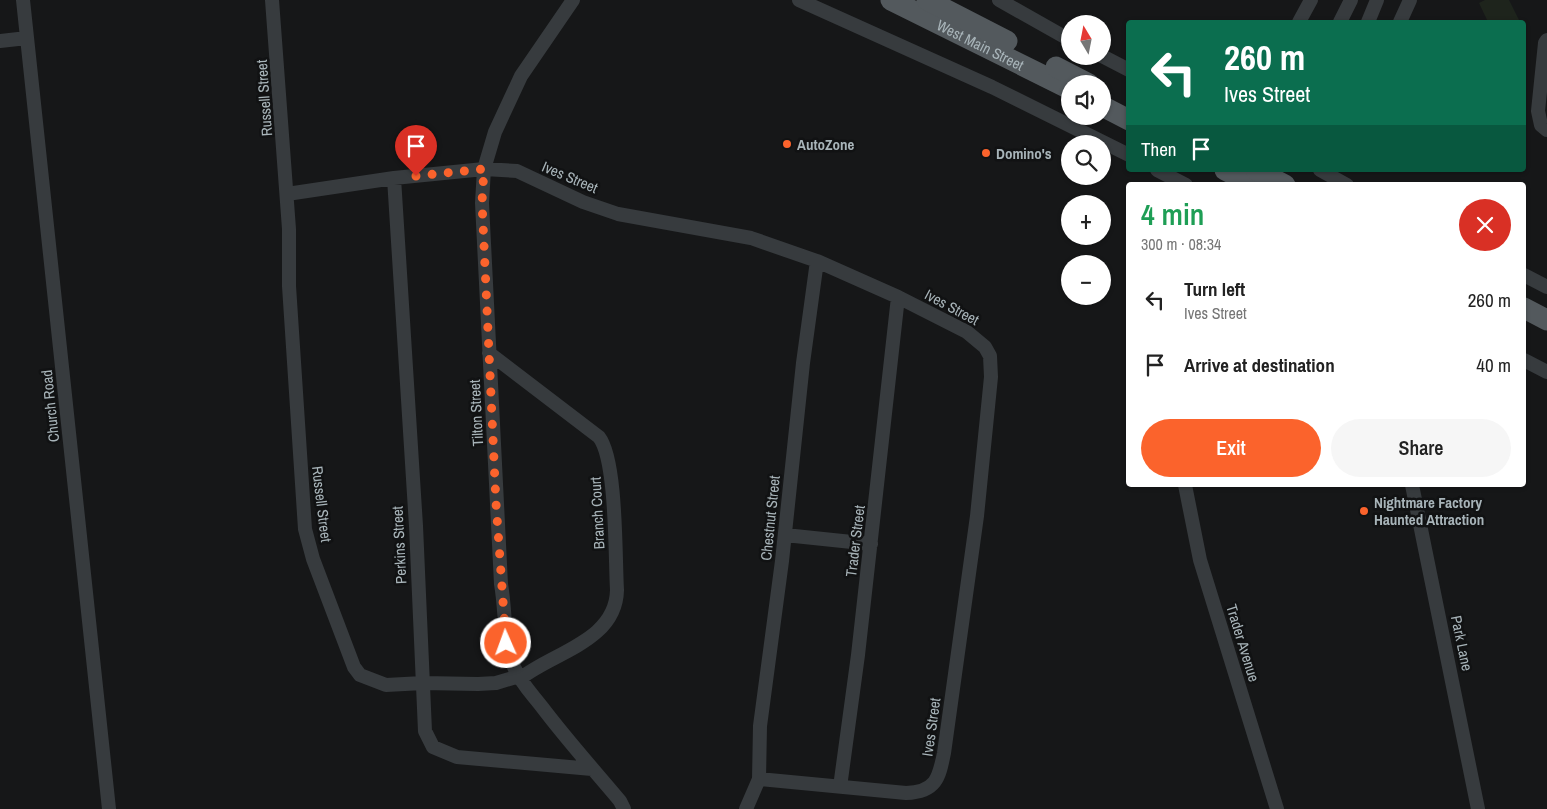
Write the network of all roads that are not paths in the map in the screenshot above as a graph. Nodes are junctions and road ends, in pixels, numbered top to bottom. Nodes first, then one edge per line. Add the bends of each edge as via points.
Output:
1 (22, 0) edge
2 (272, 0) edge
3 (573, 0) edge
4 (799, 0) edge
5 (891, 0) edge
6 (927, 0) edge
7 (999, 0) edge
8 (1311, 0) edge
9 (1351, 0) edge
10 (1377, 0) edge
11 (1410, 0) edge
12 (1301, 20) edge
13 (1341, 20) edge
14 (1369, 20) edge
15 (1401, 20) edge
16 (1061, 35) edge
17 (27, 38) junction
18 (1547, 40) edge
19 (0, 41) edge
20 (1111, 61) edge
21 (1126, 68) edge
22 (1072, 75) edge
23 (1061, 85) edge
24 (1111, 95) edge
25 (1126, 103) edge
26 (1111, 111) edge
27 (1126, 118) edge
28 (1547, 130) edge
29 (1126, 154) edge
30 (484, 169) junction
31 (1161, 172) edge
32 (1233, 172) edge
33 (1324, 172) edge
34 (394, 178) junction
35 (1256, 178) edge
36 (1180, 182) edge
37 (1273, 182) edge
38 (1342, 182) edge
39 (287, 194) junction
40 (817, 261) junction
41 (1526, 276) edge
42 (1547, 287) edge
43 (898, 297) junction
44 (1526, 309) edge
45 (1547, 320) edge
46 (1526, 325) edge
47 (1547, 336) edge
48 (490, 353) junction
49 (1526, 361) edge
50 (1547, 372) edge
51 (1185, 487) edge
52 (1412, 487) edge
53 (785, 535) junction
54 (871, 544) junction
55 (521, 678) junction
56 (423, 683) junction
57 (592, 769) junction
58 (759, 779) junction
59 (840, 787) junction
60 (109, 809) edge
61 (624, 809) edge
62 (746, 809) edge
63 (1277, 809) edge
64 (1478, 809) edge

1 - 17 street, Church Road
2 - 39 street, Russell Street
3 - 30 street, Tilton Street via 521,76 495,132
4 - 29 street
5 - 23 main road, West Main Street
6 - 22 main road, West Main Street
7 - 16 street
8 - 12 street
9 - 13 street
10 - 14 street
11 - 15 street
17 - 19 street
17 - 60 street, Church Road
18 - 28 street via 1538,111 1541,125
20 - 21 street
24 - 25 main road
26 - 27 main road
30 - 34 street, Ives Street
30 - 40 street, Ives Street via 517,171 583,202 618,214 751,238
30 - 48 street, Tilton Street via 482,202
31 - 36 street
32 - 35 main road
33 - 38 street
34 - 39 street
34 - 56 street, Perkins Street
35 - 37 main road
39 - 56 street, Russell Street via 289,286 302,498 305,529 313,559 354,667 360,675 386,685
40 - 43 street, Ives Street
40 - 53 street, Chestnut Street via 802,363
41 - 42 street
43 - 54 street, Trader Street
43 - 59 street, Ives Street via 967,332 990,356 991,377 977,516 938,777 929,788 915,792
44 - 45 main road
46 - 47 main road
48 - 55 street, Tilton Street via 506,643
48 - 55 street, Branch Court via 599,437 607,451 611,471 617,590 615,610 604,627
49 - 50 street
51 - 63 street, Trader Avenue via 1200,560
52 - 64 street, Park Lane
53 - 54 street
53 - 58 street, Chestnut Street via 760,726
54 - 59 street, Trader Street
55 - 56 street, Russell Street via 496,684
55 - 57 street, Tilton Street
56 - 57 street, Perkins Street via 425,731 440,752 466,759
57 - 61 street, Tilton Street
58 - 59 street, Ives Street
58 - 62 street

